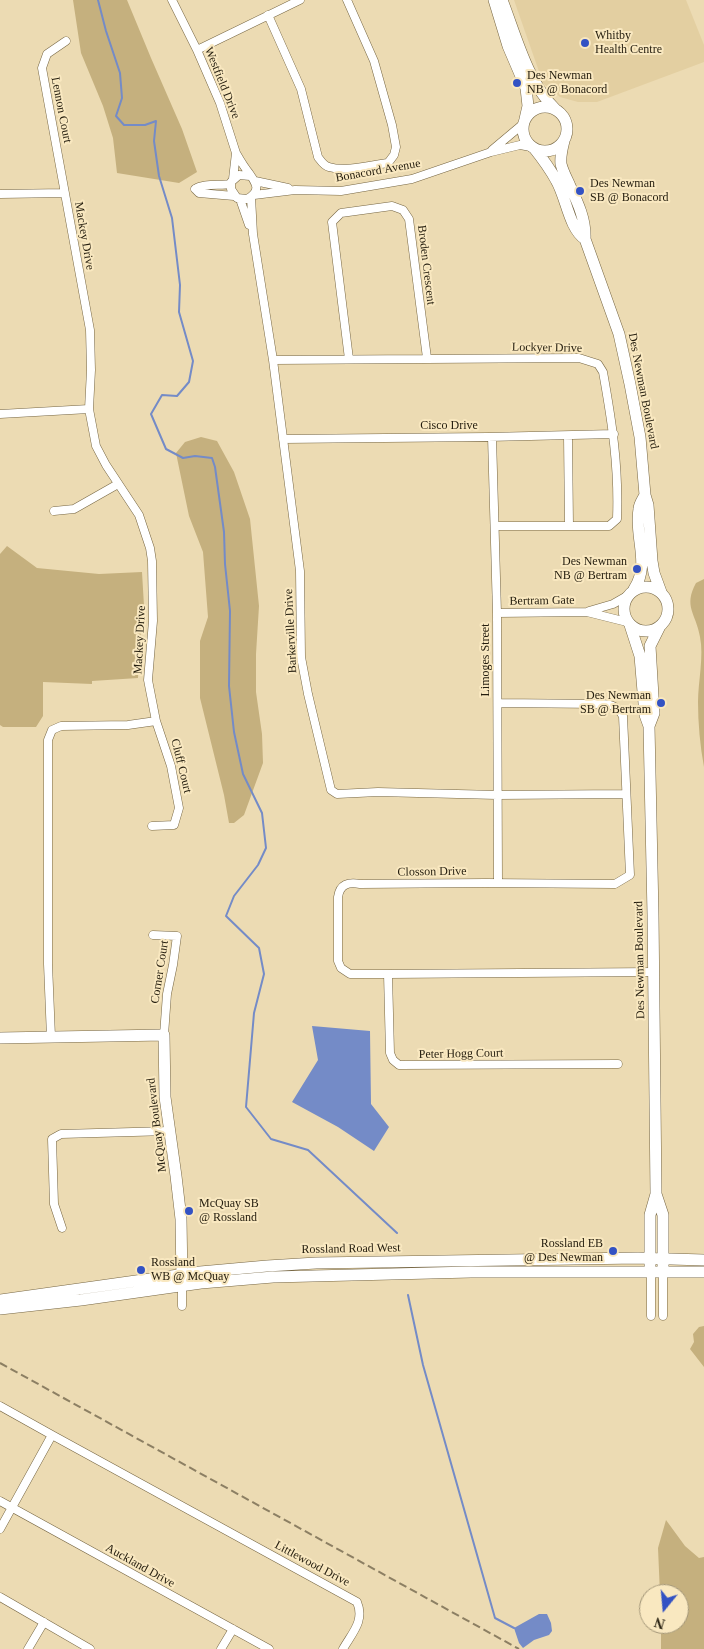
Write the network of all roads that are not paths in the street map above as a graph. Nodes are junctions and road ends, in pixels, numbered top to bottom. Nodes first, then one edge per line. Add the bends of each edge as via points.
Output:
1 (172, 0) edge
2 (300, 0) edge
3 (347, 0) edge
4 (494, 0) edge
5 (502, 0) edge
6 (268, 15) junction
7 (66, 41) dead end
8 (197, 50) junction
9 (555, 109) junction
10 (524, 121) junction
11 (564, 141) junction
12 (532, 148) junction
13 (491, 152) junction
14 (236, 153) junction
15 (253, 178) junction
16 (232, 181) junction
17 (295, 190) junction
18 (65, 193) junction
19 (0, 194) edge
20 (252, 196) junction
21 (237, 198) junction
22 (253, 234) junction
23 (585, 238) junction
24 (427, 358) junction
25 (349, 359) junction
26 (273, 360) junction
27 (89, 409) junction
28 (0, 414) edge
29 (614, 434) junction
30 (568, 436) junction
31 (492, 437) junction
32 (283, 439) junction
33 (118, 484) junction
34 (645, 495) junction
35 (54, 511) dead end
36 (495, 526) junction
37 (569, 526) junction
38 (631, 592) junction
39 (661, 592) junction
40 (587, 612) junction
41 (497, 613) junction
42 (629, 623) junction
43 (660, 626) junction
44 (498, 703) junction
45 (156, 721) junction
46 (649, 726) junction
47 (626, 794) junction
48 (497, 795) junction
49 (152, 826) dead end
50 (498, 883) junction
51 (153, 935) dead end
52 (654, 972) junction
53 (388, 974) junction
54 (164, 1036) junction
55 (51, 1037) junction
56 (0, 1038) edge
57 (618, 1064) dead end
58 (169, 1132) junction
59 (656, 1194) junction
60 (62, 1228) dead end
61 (650, 1258) junction
62 (663, 1259) junction
63 (704, 1260) edge
64 (651, 1271) junction
65 (663, 1272) junction
66 (704, 1272) edge
67 (182, 1280) junction
68 (0, 1300) edge
69 (182, 1306) dead end
70 (0, 1309) edge
71 (651, 1316) dead end
72 (664, 1316) dead end
73 (0, 1406) edge
74 (52, 1435) junction
75 (0, 1501) edge
76 (12, 1508) junction
77 (0, 1529) edge
78 (0, 1597) edge
79 (44, 1622) junction
80 (233, 1629) junction
81 (28, 1649) edge
82 (90, 1649) edge
83 (221, 1649) edge
84 (269, 1649) edge
85 (343, 1649) edge

1 - 8 street, Westfield Drive
2 - 6 street
3 - 6 street via 374,61 392,125 396,147 388,163 342,168 322,163 301,89
4 - 10 street via 508,46 526,88 528,106
5 - 9 street via 536,84
6 - 8 street
7 - 18 street, Lennon Court via 47,54 42,68
8 - 14 street, Westfield Drive via 220,103
9 - 10 street via 540,107
9 - 11 street via 561,113 567,126
10 - 12 street via 523,135
10 - 13 street, Bonacord Avenue
11 - 12 street via 559,147 545,152
11 - 23 street, Des Newman Boulevard via 561,163 586,227
12 - 13 street, Bonacord Avenue via 520,145
12 - 23 street, Des Newman Boulevard via 557,181 574,227
13 - 17 street, Bonacord Avenue via 412,178 341,191
14 - 15 street
14 - 16 street, Westfield Drive
15 - 16 street via 243,174
15 - 17 street, Bonacord Avenue
15 - 20 street via 256,188
16 - 21 street via 231,189
16 - 21 street via 220,186 200,186 195,190
17 - 20 street, Bonacord Avenue
18 - 19 street
18 - 27 street, Mackey Drive via 90,330
20 - 21 street
20 - 22 street, Barkerville Drive
21 - 22 street, Barkerville Drive
22 - 26 street, Barkerville Drive
23 - 34 street, Des Newman Boulevard via 619,334 640,437
24 - 25 street, Lockyer Drive
24 - 25 street, Broden Crescent via 409,219 403,210 392,206 341,213 332,222
24 - 29 street, Lockyer Drive via 591,360 603,372
25 - 26 street, Lockyer Drive
26 - 32 street, Barkerville Drive
27 - 28 street
27 - 33 street, Mackey Drive via 96,446
29 - 30 street, Cisco Drive
29 - 37 street, Lockyer Drive via 617,519 608,526
30 - 31 street, Cisco Drive
30 - 37 street
31 - 32 street, Cisco Drive
31 - 36 street, Limoges Street
32 - 48 street, Barkerville Drive via 300,571 301,657 331,790 337,794
33 - 35 street via 74,509
33 - 45 street, Mackey Drive via 140,515 150,548 153,621 148,680
34 - 38 street, Des Newman Boulevard via 639,508 638,525 643,570
34 - 39 street, Des Newman Boulevard via 654,573
36 - 37 street, Lockyer Drive
36 - 41 street, Limoges Street
38 - 39 street via 648,586
38 - 40 street, Bertram Gate via 613,604
38 - 42 street via 623,609
39 - 43 street via 666,598 668,613
40 - 41 street, Bertram Gate
40 - 42 street, Bertram Gate
41 - 44 street, Limoges Street
42 - 43 street via 645,631
42 - 46 street, Des Newman Boulevard via 640,656 645,715
43 - 46 street, Des Newman Boulevard via 650,646 654,713
44 - 47 street, Closson Drive via 611,704 617,707 623,716
44 - 48 street, Limoges Street
45 - 49 street, Cluff Court via 172,766 179,808 174,825
45 - 55 street via 128,725 62,726 52,730 48,740
46 - 52 street, Des Newman Boulevard
47 - 48 street, Barkerville Drive
47 - 50 street, Closson Drive via 630,875 626,878 615,884
48 - 50 street, Limoges Street
50 - 53 street, Closson Drive via 344,884 338,898 338,961 341,968 350,974
51 - 54 street, Corner Court via 177,936
52 - 53 street, Closson Drive
52 - 59 street, Des Newman Boulevard
53 - 57 street, Peter Hogg Court via 390,1053 399,1065
54 - 55 street
54 - 58 street, McQuay Boulevard
55 - 56 street
58 - 60 street via 61,1134 52,1139 54,1204
58 - 67 street, McQuay Boulevard via 181,1219
59 - 61 street, Des Newman Boulevard via 650,1215
59 - 62 street, Des Newman Boulevard via 663,1215
61 - 62 street, Rossland Road West
61 - 64 street, Des Newman Boulevard
61 - 67 street, Rossland Road West via 267,1266
62 - 63 street, Rossland Road West
62 - 65 street, Des Newman Boulevard
64 - 65 street, Rossland Road West
64 - 67 street, Rossland Road West
64 - 71 street, Des Newman Boulevard
65 - 66 street, Rossland Road West
65 - 72 street, Des Newman Boulevard
67 - 68 street, Rossland Road West
67 - 69 street
67 - 70 street, Rossland Road West via 72,1301
73 - 74 street
74 - 76 street
74 - 85 street, Littlewood Drive via 357,1602 359,1621
75 - 76 street, Auckland Drive
76 - 77 street
76 - 80 street, Auckland Drive
78 - 79 street
79 - 81 street
79 - 82 street
80 - 83 street
80 - 84 street, Auckland Drive

